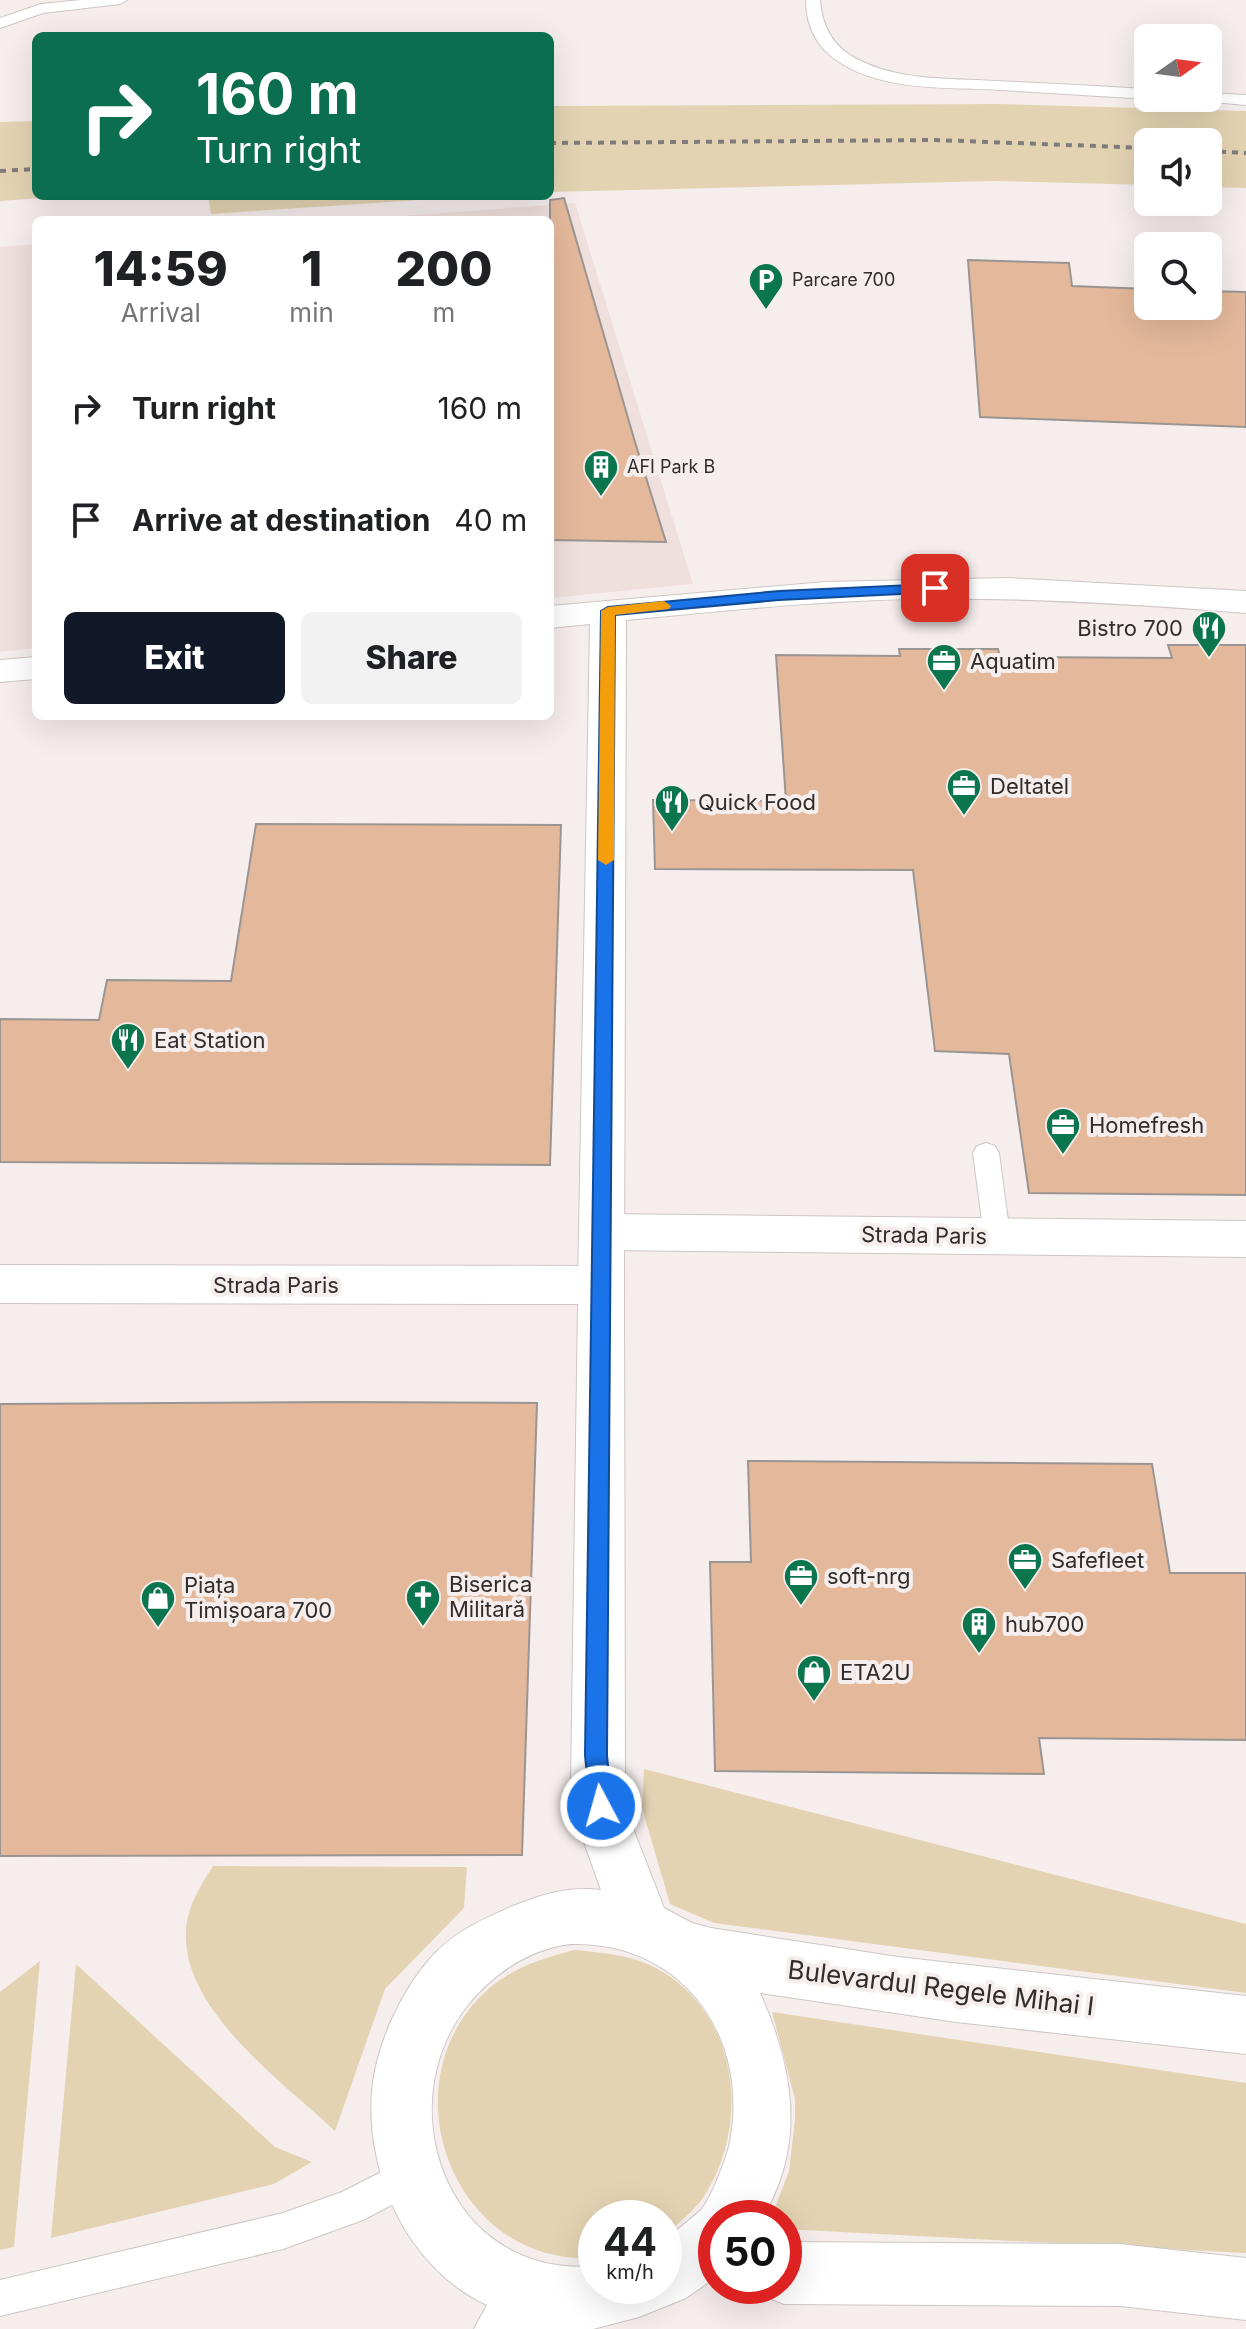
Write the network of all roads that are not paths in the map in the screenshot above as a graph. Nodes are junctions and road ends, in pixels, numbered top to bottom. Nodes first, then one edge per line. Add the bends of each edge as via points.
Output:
1 (120, 0) edge
2 (813, 0) edge
3 (41, 5) edge
4 (0, 23) edge
5 (1134, 93) edge
6 (1222, 99) edge
7 (1246, 100) edge
8 (1246, 602) edge
9 (608, 611) junction
10 (554, 617) edge
11 (32, 668) edge
12 (0, 671) edge
13 (986, 1153) dead end
14 (602, 1232) junction
15 (997, 1236) junction
16 (1246, 1239) edge
17 (0, 1284) edge
18 (601, 1285) junction
19 (665, 1939) junction
20 (1246, 2025) edge
21 (411, 2175) junction
22 (738, 2200) edge
23 (698, 2251) edge
24 (682, 2266) edge
25 (802, 2273) edge
26 (1246, 2289) edge
27 (578, 2293) edge
28 (0, 2298) edge
29 (580, 2304) edge
30 (505, 2329) edge

1 - 3 lane
2 - 5 lane via 820,34 850,63 872,72 938,82
3 - 4 lane
6 - 7 lane
8 - 9 main road via 1102,591 957,588 806,593
9 - 10 main road
9 - 14 main road
11 - 12 main road
13 - 15 lane
14 - 15 main road, Strada Paris
14 - 18 main road
15 - 16 main road, Strada Paris
17 - 18 main road, Strada Paris
18 - 19 main road via 598,1782 607,1831
19 - 20 main road, Bulevardul Regele Mihai I via 880,1983
19 - 21 main road, Bulevardul Regele Mihai I via 582,1916 550,1919 491,1942 450,1977 425,2012 402,2076 402,2146
19 - 22 main road via 718,1978 757,2052 762,2132 754,2170
21 - 27 main road, Bulevardul Regele Mihai I via 453,2245 495,2276 541,2294
21 - 28 lane via 350,2207 283,2231
23 - 24 main road
25 - 26 main road via 1120,2275
29 - 30 main road

